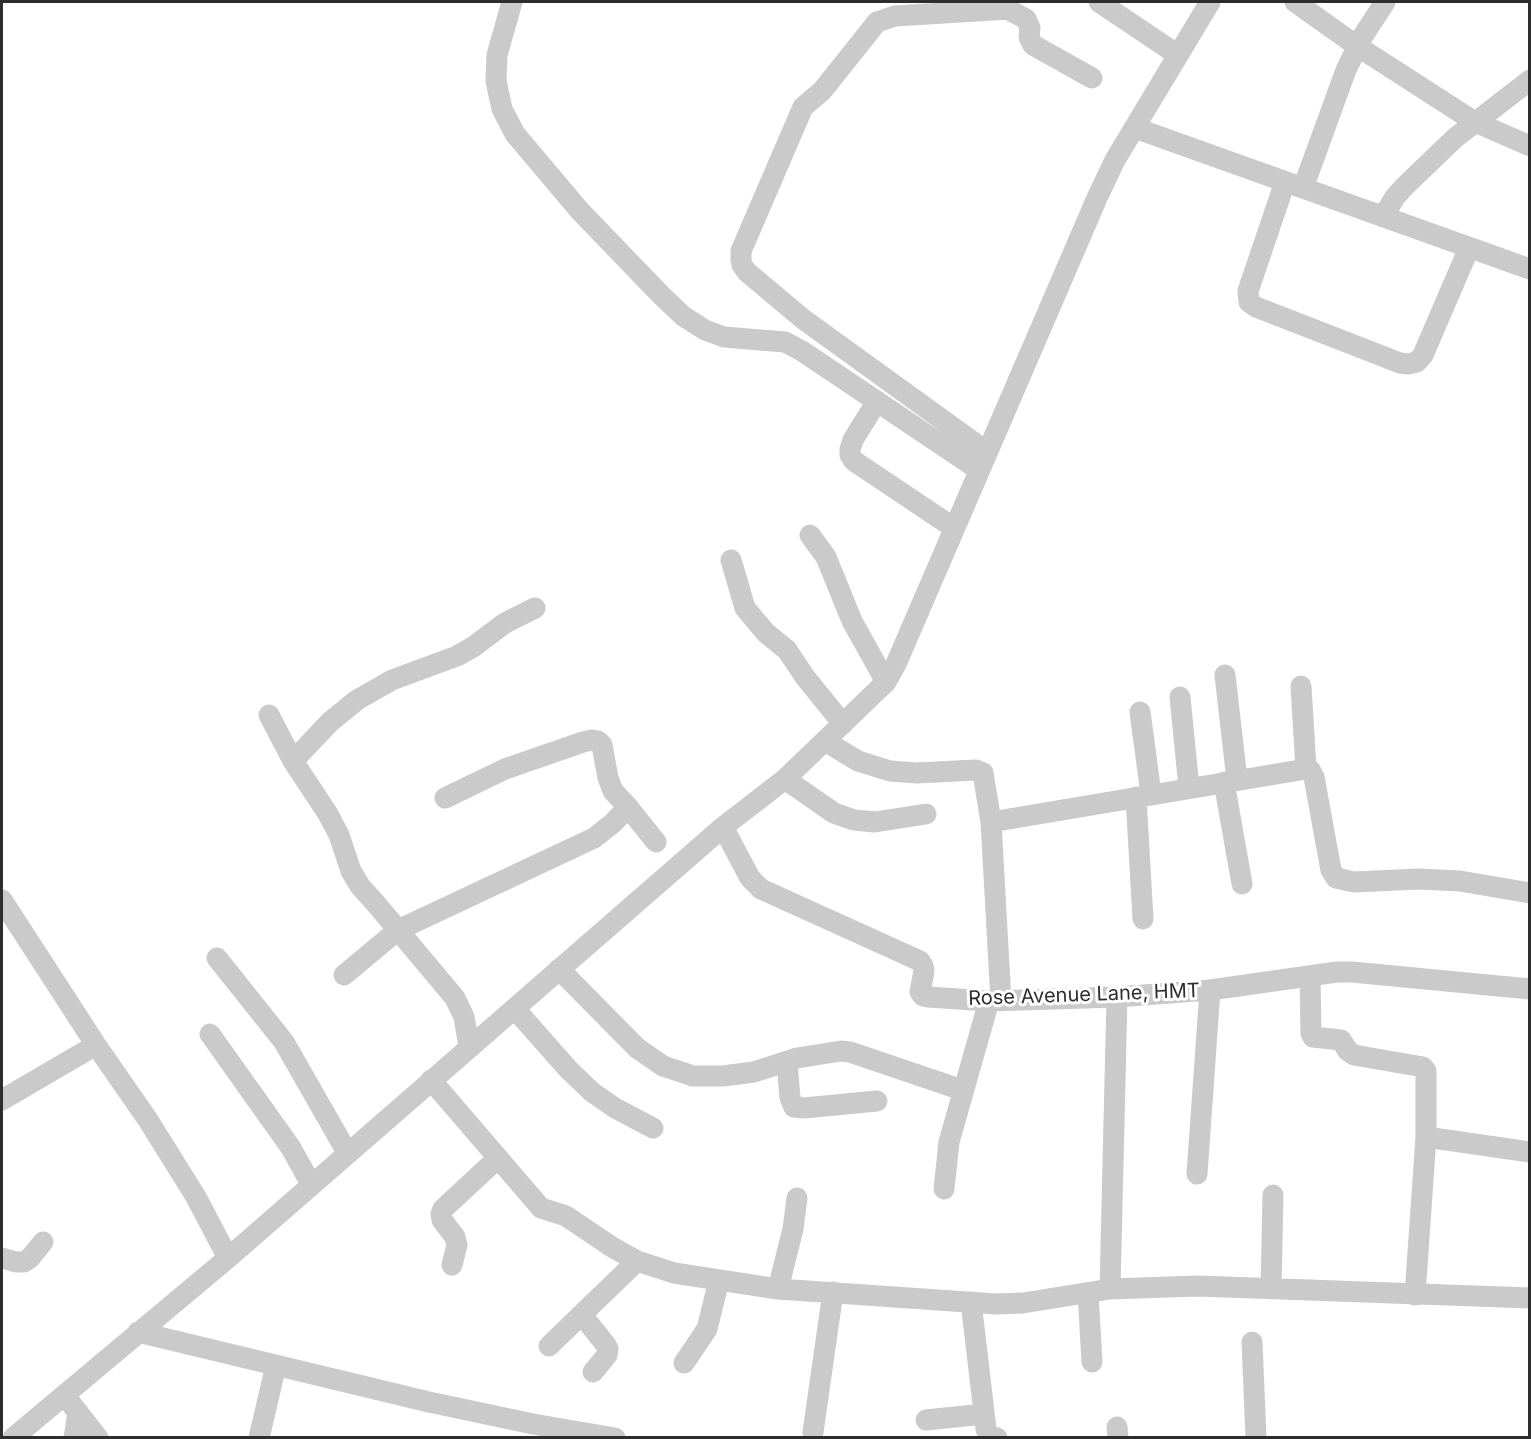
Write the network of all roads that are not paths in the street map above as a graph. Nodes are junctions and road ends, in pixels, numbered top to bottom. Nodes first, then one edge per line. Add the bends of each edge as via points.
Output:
1 (512, 2) edge
2 (888, 2) edge
3 (1099, 2) edge
4 (1209, 2) edge
5 (1295, 2) edge
6 (1385, 2) edge
7 (1001, 5) edge
8 (878, 22) junction
9 (1357, 46) junction
10 (1179, 55) junction
11 (1092, 78) dead end
12 (1530, 80) edge
13 (1475, 122) junction
14 (1135, 128) junction
15 (1530, 146) edge
16 (1294, 185) junction
17 (1383, 217) junction
18 (1469, 248) junction
19 (1530, 269) edge
20 (877, 401) junction
21 (983, 461) junction
22 (954, 528) junction
23 (810, 535) dead end
24 (731, 560) dead end
25 (535, 608) dead end
26 (1226, 675) dead end
27 (886, 682) junction
28 (1301, 686) dead end
29 (1180, 697) dead end
30 (1140, 712) dead end
31 (269, 715) dead end
32 (843, 724) junction
33 (825, 741) junction
34 (293, 761) junction
35 (1306, 769) junction
36 (784, 779) junction
37 (1230, 781) junction
38 (1189, 788) junction
39 (1144, 796) junction
40 (445, 798) dead end
41 (628, 807) junction
42 (926, 814) dead end
43 (991, 822) junction
44 (723, 827) junction
45 (656, 842) dead end
46 (1242, 884) dead end
47 (1530, 893) edge
48 (2, 900) edge
49 (1143, 919) dead end
50 (398, 930) junction
51 (217, 958) dead end
52 (559, 969) junction
53 (344, 975) dead end
54 (1310, 977) junction
55 (1530, 989) edge
56 (1210, 990) junction
57 (1116, 997) junction
58 (995, 1001) junction
59 (515, 1009) junction
60 (210, 1034) dead end
61 (96, 1045) junction
62 (469, 1047) junction
63 (787, 1062) junction
64 (431, 1080) junction
65 (962, 1090) junction
66 (2, 1100) edge
67 (877, 1101) dead end
68 (653, 1128) dead end
69 (1426, 1137) junction
70 (1530, 1152) edge
71 (348, 1154) junction
72 (498, 1158) junction
73 (1197, 1174) dead end
74 (311, 1184) junction
75 (944, 1189) dead end
76 (1273, 1195) dead end
77 (797, 1198) dead end
78 (43, 1242) dead end
79 (2, 1258) edge
80 (228, 1258) junction
81 (637, 1261) junction
82 (452, 1265) dead end
83 (719, 1280) junction
84 (778, 1289) junction
85 (1110, 1289) junction
86 (1271, 1289) junction
87 (833, 1292) junction
88 (1088, 1293) junction
89 (1415, 1295) junction
90 (1530, 1298) edge
91 (971, 1302) junction
92 (582, 1315) junction
93 (138, 1332) junction
94 (1252, 1342) dead end
95 (549, 1346) dead end
96 (1092, 1362) dead end
97 (684, 1363) dead end
98 (276, 1365) junction
99 (594, 1372) dead end
100 (71, 1404) junction
101 (984, 1414) junction
102 (926, 1420) dead end
103 (813, 1432) dead end
104 (13, 1437) edge
105 (74, 1437) edge
106 (98, 1437) edge
107 (259, 1437) edge
108 (615, 1437) edge
109 (997, 1437) edge
110 (1256, 1437) edge

1 - 20 street via 497,55 496,81 502,109 515,134 580,211 675,309 705,330 724,337 785,342
2 - 8 street
3 - 10 street
4 - 10 street
5 - 9 street
6 - 9 street
7 - 8 street via 895,16
7 - 11 street via 1029,23 1033,45
8 - 21 street via 822,91 803,107 741,251 742,265
9 - 13 street
9 - 16 street
10 - 14 street
12 - 13 street
13 - 15 street
13 - 17 street via 1405,186
14 - 16 street
14 - 21 street via 1097,198
16 - 17 street
16 - 18 street via 1248,291 1249,302 1400,363 1417,362 1423,355
17 - 18 street
18 - 19 street
20 - 21 street
20 - 22 street via 853,440 850,455
21 - 22 street
22 - 27 street
23 - 27 street via 826,557 852,621
24 - 32 street via 745,608 766,633 788,650
25 - 34 street via 457,656 392,680 357,700
26 - 37 street
27 - 32 street
28 - 35 street
29 - 38 street
30 - 39 street
31 - 34 street
32 - 33 street
33 - 36 street
33 - 43 street via 858,761 890,771 980,771 985,778
34 - 50 street via 334,824 360,886
35 - 37 street
35 - 47 street via 1314,777 1331,870 1336,878 1354,882 1460,881
36 - 42 street via 834,813 854,820 874,822
36 - 44 street
37 - 38 street
37 - 46 street
38 - 39 street
39 - 43 street
39 - 49 street
40 - 41 street via 505,769 592,740 602,745 613,791
41 - 45 street
41 - 50 street via 594,838
43 - 58 street
44 - 52 street
44 - 58 street, Rose Avenue Lane, HMT via 750,879 761,889 920,961 924,971 920,987 923,996
48 - 61 street
50 - 53 street
50 - 62 street via 454,998 464,1017
51 - 71 street via 284,1042
52 - 59 street
52 - 63 street via 637,1048 663,1066 693,1076 723,1076
54 - 55 street, Rose Avenue Lane, HMT via 1368,972
54 - 56 street, Rose Avenue Lane, HMT
54 - 69 street via 1313,1036 1341,1040 1354,1055 1425,1069
56 - 57 street, Rose Avenue Lane, HMT
56 - 73 street
57 - 58 street, Rose Avenue Lane, HMT
57 - 85 street
58 - 65 street
59 - 62 street
59 - 68 street via 567,1070 592,1092
60 - 74 street via 291,1148
61 - 66 street
61 - 80 street via 196,1197
62 - 64 street
63 - 65 street via 829,1051 850,1052
63 - 67 street via 794,1107
64 - 71 street
64 - 72 street
65 - 75 street via 949,1142
69 - 70 street
69 - 89 street
71 - 74 street
72 - 81 street via 541,1208 566,1216
72 - 82 street via 442,1209 442,1220 457,1245
74 - 80 street
76 - 86 street
77 - 84 street
78 - 79 street via 24,1262
80 - 93 street
81 - 83 street via 674,1273
81 - 92 street
83 - 84 street
83 - 97 street via 707,1329
84 - 87 street
85 - 86 street
85 - 88 street
86 - 89 street
87 - 91 street
87 - 103 street
88 - 91 street via 1023,1303
88 - 96 street
89 - 90 street
91 - 101 street
92 - 95 street
92 - 99 street via 608,1349
93 - 98 street
93 - 100 street
94 - 110 street
98 - 107 street
98 - 108 street via 429,1402
100 - 104 street
100 - 105 street
100 - 106 street
101 - 102 street
101 - 109 street via 987,1433

